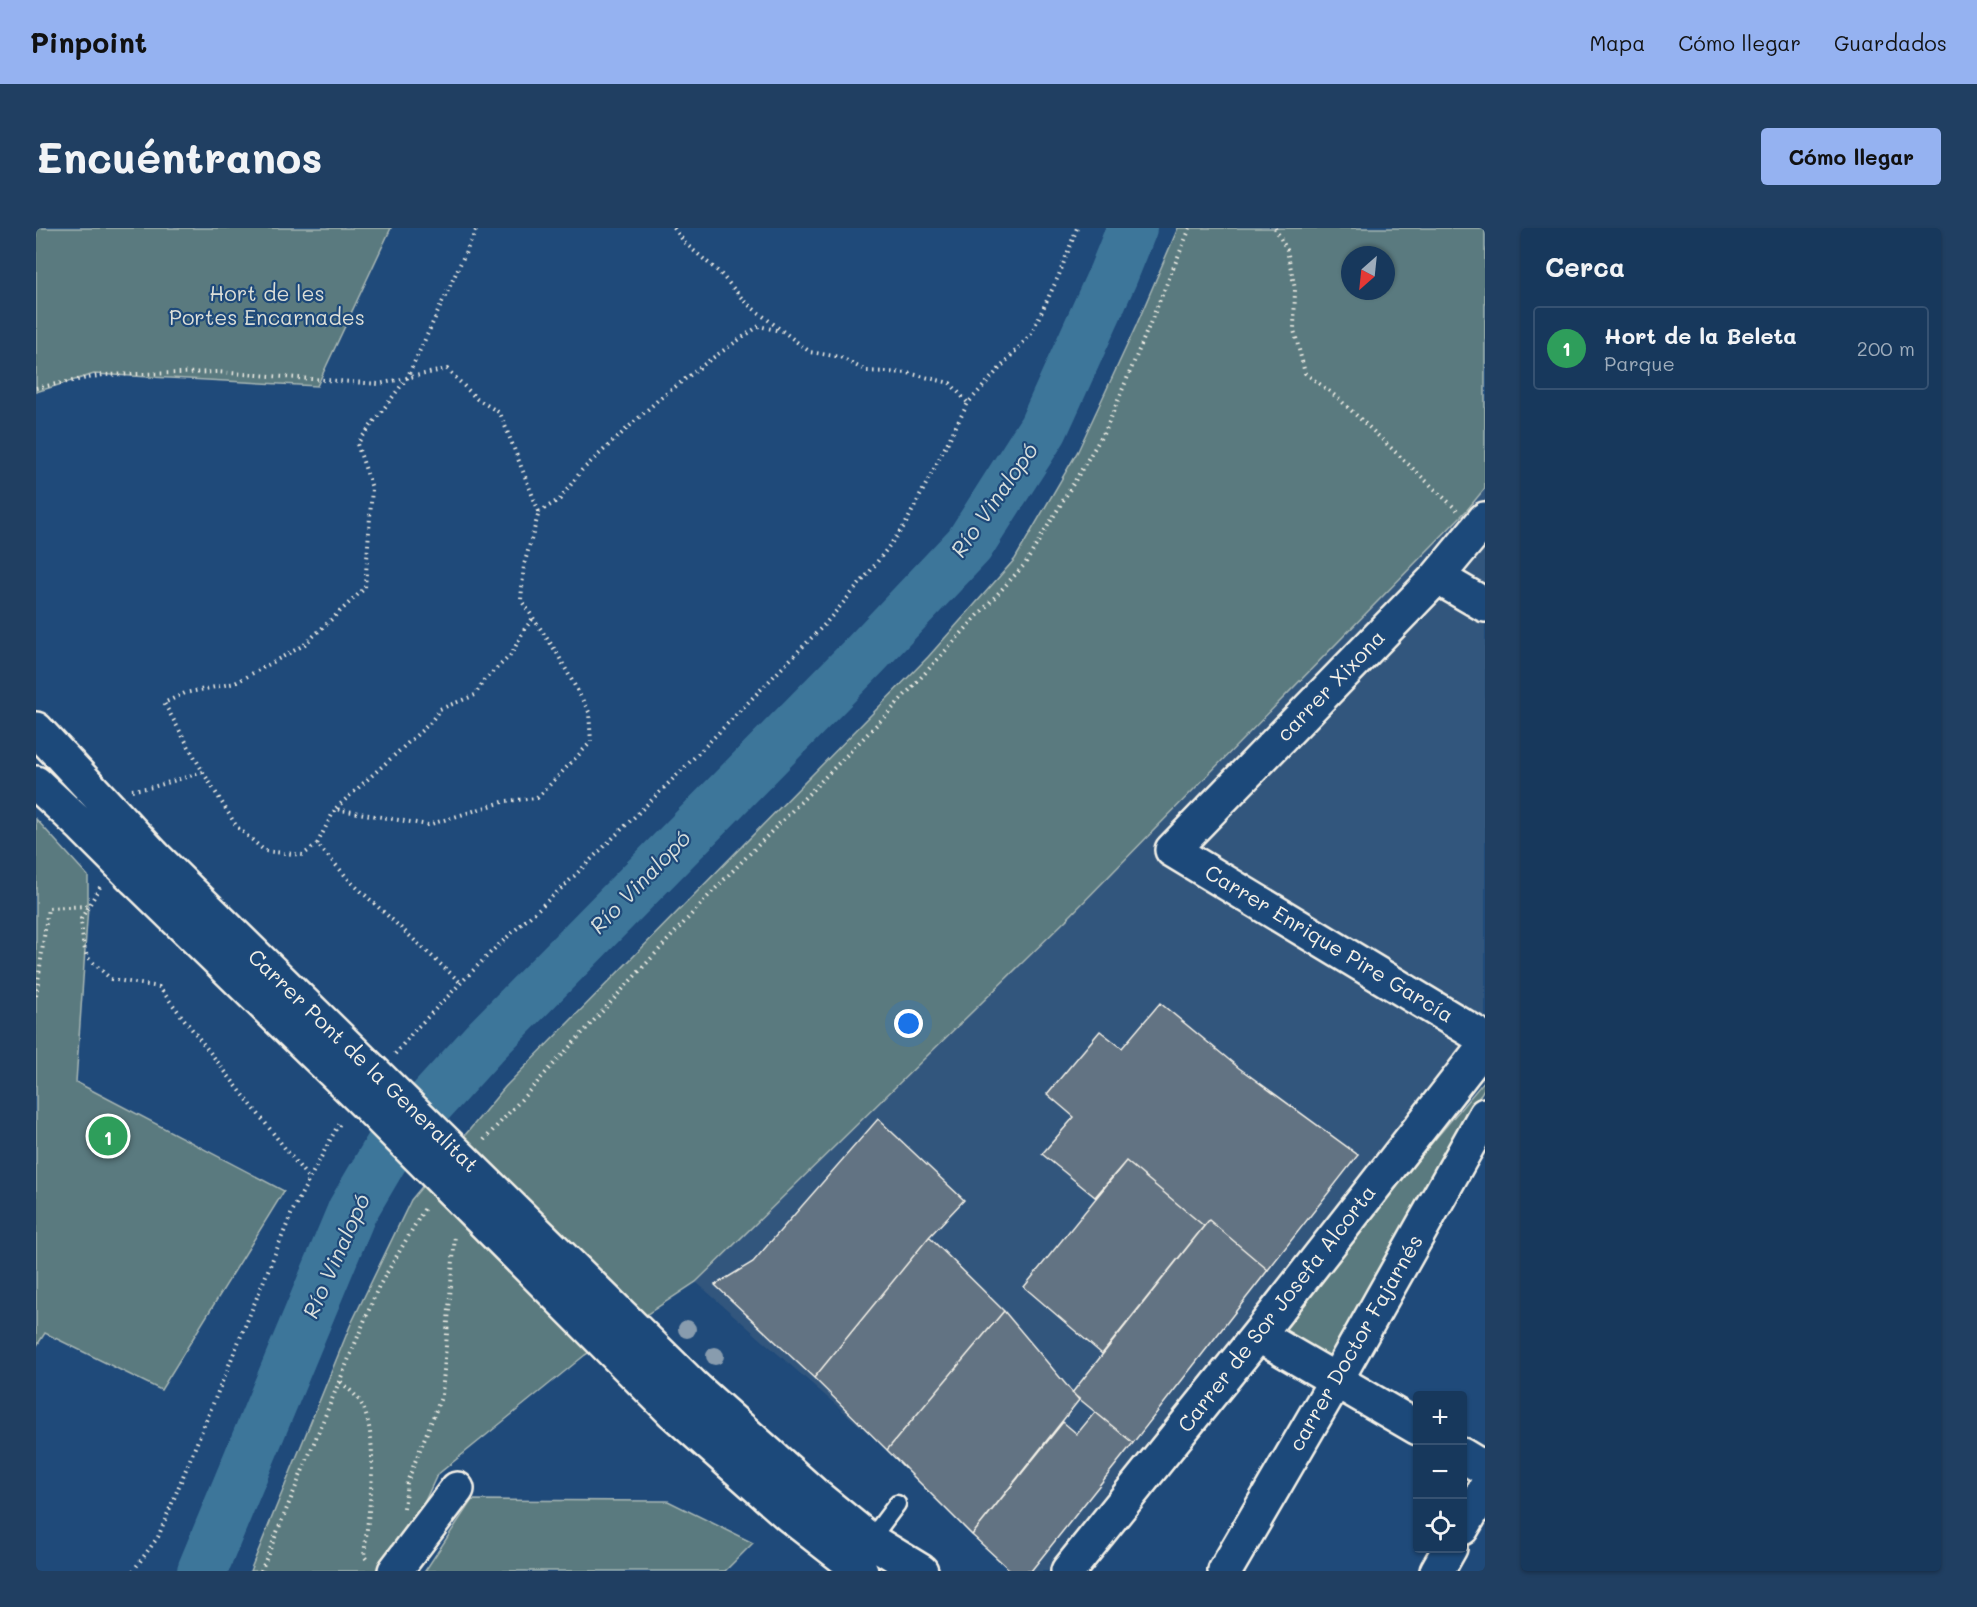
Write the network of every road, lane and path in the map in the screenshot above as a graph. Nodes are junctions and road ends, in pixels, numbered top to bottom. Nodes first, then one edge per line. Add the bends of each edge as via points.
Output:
1 (477, 228) edge
2 (674, 228) edge
3 (1077, 228) edge
4 (1190, 228) edge
5 (1275, 228) edge
6 (782, 331) junction
7 (407, 378) junction
8 (36, 388) edge
9 (968, 403) junction
10 (539, 512) junction
11 (1481, 524) edge
12 (1437, 577) junction
13 (1485, 605) edge
14 (533, 618) junction
15 (36, 729) edge
16 (203, 772) junction
17 (36, 783) edge
18 (130, 790) dead end
19 (335, 808) junction
20 (317, 844) junction
21 (1172, 850) joint
22 (131, 872) junction
23 (88, 906) junction
24 (461, 983) junction
25 (36, 996) edge
26 (1485, 1039) edge
27 (1485, 1046) edge
28 (394, 1056) dead end
29 (348, 1114) dead end
30 (1485, 1115) edge
31 (483, 1141) dead end
32 (309, 1179) junction
33 (430, 1198) dead end
34 (455, 1234) dead end
35 (1258, 1335) junction
36 (1336, 1380) junction
37 (340, 1382) junction
38 (1413, 1425) edge
39 (1467, 1458) edge
40 (1485, 1469) edge
41 (457, 1489) dead end
42 (1485, 1489) edge
43 (897, 1504) dead end
44 (404, 1515) dead end
45 (1467, 1520) edge
46 (870, 1540) junction
47 (1447, 1553) edge
48 (382, 1567) edge
49 (133, 1571) edge
50 (261, 1571) edge
51 (861, 1571) edge
52 (921, 1571) edge
53 (1068, 1571) edge
54 (1225, 1571) edge
55 (1437, 1571) edge

1 - 7 path
2 - 6 path via 746,303
3 - 9 path via 1031,334
4 - 31 path via 1106,429 1025,564 893,708 713,891
5 - 11 path via 1287,250 1294,289 1294,330 1305,373
6 - 9 path via 810,352 840,357 866,371 908,373 950,383
6 - 10 path via 759,326 711,359 658,400 582,470 560,499
7 - 8 path via 379,384 217,372 103,375
7 - 10 path via 447,369 477,399 500,413
7 - 16 path via 357,444 372,488 365,588 304,645 235,683 185,693 164,704
9 - 24 path via 905,525 825,624 566,884
10 - 14 path via 524,565 521,600
11 - 12 street, carrer Xixona
12 - 13 street
12 - 21 street, carrer Xixona
14 - 19 path via 511,655 484,680 475,695 440,709 430,723
14 - 19 path via 589,712 591,742 537,798 506,801 428,825
15 - 22 street, Carrer Pont de la Generalitat
16 - 18 path
16 - 20 path via 237,827 266,851 303,855
17 - 22 street, Carrer Pont de la Generalitat
19 - 20 path
20 - 24 path via 352,883
21 - 26 street, Carrer Enrique Pire García
22 - 23 path via 99,887
22 - 46 street, Carrer Pont de la Generalitat, bridge via 695,1388
22 - 51 street, Carrer Pont de la Generalitat, bridge via 673,1412 789,1515
23 - 25 path via 48,908
23 - 32 path via 81,919 87,957 111,979 159,987
24 - 28 path
27 - 35 street, Carrer de Sor Josefa Alcorta
29 - 32 path
30 - 36 street, carrer Doctor Fajarnés
32 - 49 path via 158,1537
33 - 37 path via 378,1288
34 - 44 path via 442,1395 406,1482
35 - 36 street
35 - 53 street, Carrer de Sor Josefa Alcorta
36 - 38 street
36 - 54 street, carrer Doctor Fajarnés
37 - 48 path via 362,1402 370,1424 372,1482 364,1556
37 - 50 path
39 - 40 street
41 - 48 street
42 - 45 street
43 - 46 lane
46 - 52 street, Carrer Pont de la Generalitat
47 - 55 street

